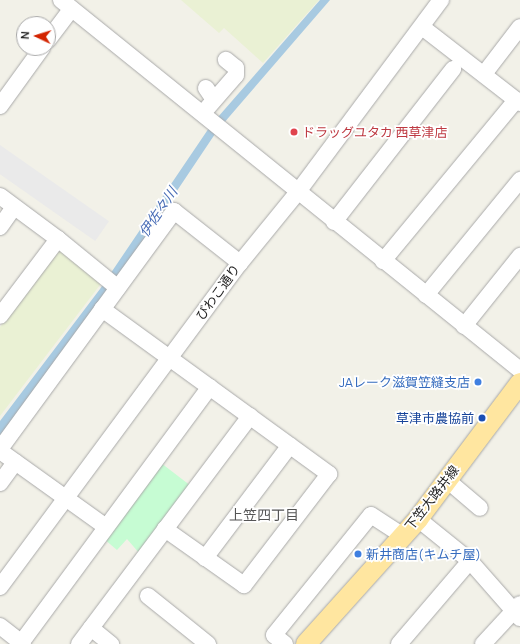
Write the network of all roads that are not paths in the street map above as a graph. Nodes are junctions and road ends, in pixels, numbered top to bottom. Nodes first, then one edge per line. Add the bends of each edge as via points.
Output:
1 (441, 0) edge
2 (66, 4) edge
3 (56, 24) edge
4 (422, 27) junction
5 (520, 27) edge
6 (36, 56) edge
7 (226, 60) dead end
8 (453, 69) dead end
9 (484, 74) junction
10 (518, 101) edge
11 (0, 106) edge
12 (212, 121) junction
13 (520, 180) edge
14 (297, 193) junction
15 (0, 196) edge
16 (14, 207) junction
17 (334, 222) junction
18 (0, 227) edge
19 (58, 239) junction
20 (520, 256) edge
21 (383, 261) junction
22 (240, 262) junction
23 (113, 284) junction
24 (426, 296) junction
25 (102, 309) junction
26 (0, 316) edge
27 (464, 326) junction
28 (170, 358) junction
29 (520, 370) edge
30 (520, 382) edge
31 (210, 387) junction
32 (250, 416) junction
33 (290, 445) junction
34 (0, 450) edge
35 (15, 462) junction
36 (447, 480) junction
37 (0, 483) edge
38 (65, 498) junction
39 (480, 508) dead end
40 (418, 519) junction
41 (106, 527) junction
42 (165, 529) junction
43 (403, 536) junction
44 (205, 558) junction
45 (470, 561) junction
46 (0, 587) edge
47 (148, 596) dead end
48 (518, 611) edge
49 (0, 626) edge
50 (91, 628) junction
51 (313, 642) edge
52 (22, 643) edge
53 (79, 644) edge
54 (111, 644) edge
55 (208, 644) edge
56 (285, 644) edge
57 (399, 644) edge
58 (483, 644) edge

1 - 4 street, びわこ通り
2 - 3 street
2 - 12 street
4 - 9 street
4 - 14 street, びわこ通り
5 - 9 street
6 - 11 street
7 - 12 street via 236,68 236,75 210,94
8 - 17 street
9 - 10 street
10 - 21 street
12 - 14 street
13 - 24 street
14 - 17 street
14 - 22 street, びわこ通り
15 - 16 street
16 - 18 street
16 - 19 street
17 - 21 street
19 - 23 street
19 - 26 street
20 - 27 street
21 - 24 street
22 - 23 street via 174,211
22 - 28 street, びわこ通り
23 - 25 street
24 - 27 street
25 - 28 street
25 - 34 street
27 - 29 street
28 - 31 street
28 - 38 street, びわこ通り
30 - 36 main road, 下笠大路井線
31 - 32 street
31 - 41 street
32 - 33 street
32 - 42 street
33 - 44 street
33 - 44 street via 329,474 244,585
34 - 35 street
35 - 37 street
35 - 38 street
36 - 39 street
36 - 40 main road, 下笠大路井線
38 - 41 street
38 - 46 street, びわこ通り
40 - 43 main road, 下笠大路井線
40 - 45 street
41 - 52 street
42 - 44 street
42 - 50 street
43 - 51 main road, 下笠大路井線
43 - 56 street via 371,515 274,635
45 - 48 street
45 - 57 street
47 - 55 street
48 - 58 street
49 - 52 street
50 - 53 street
50 - 54 street

